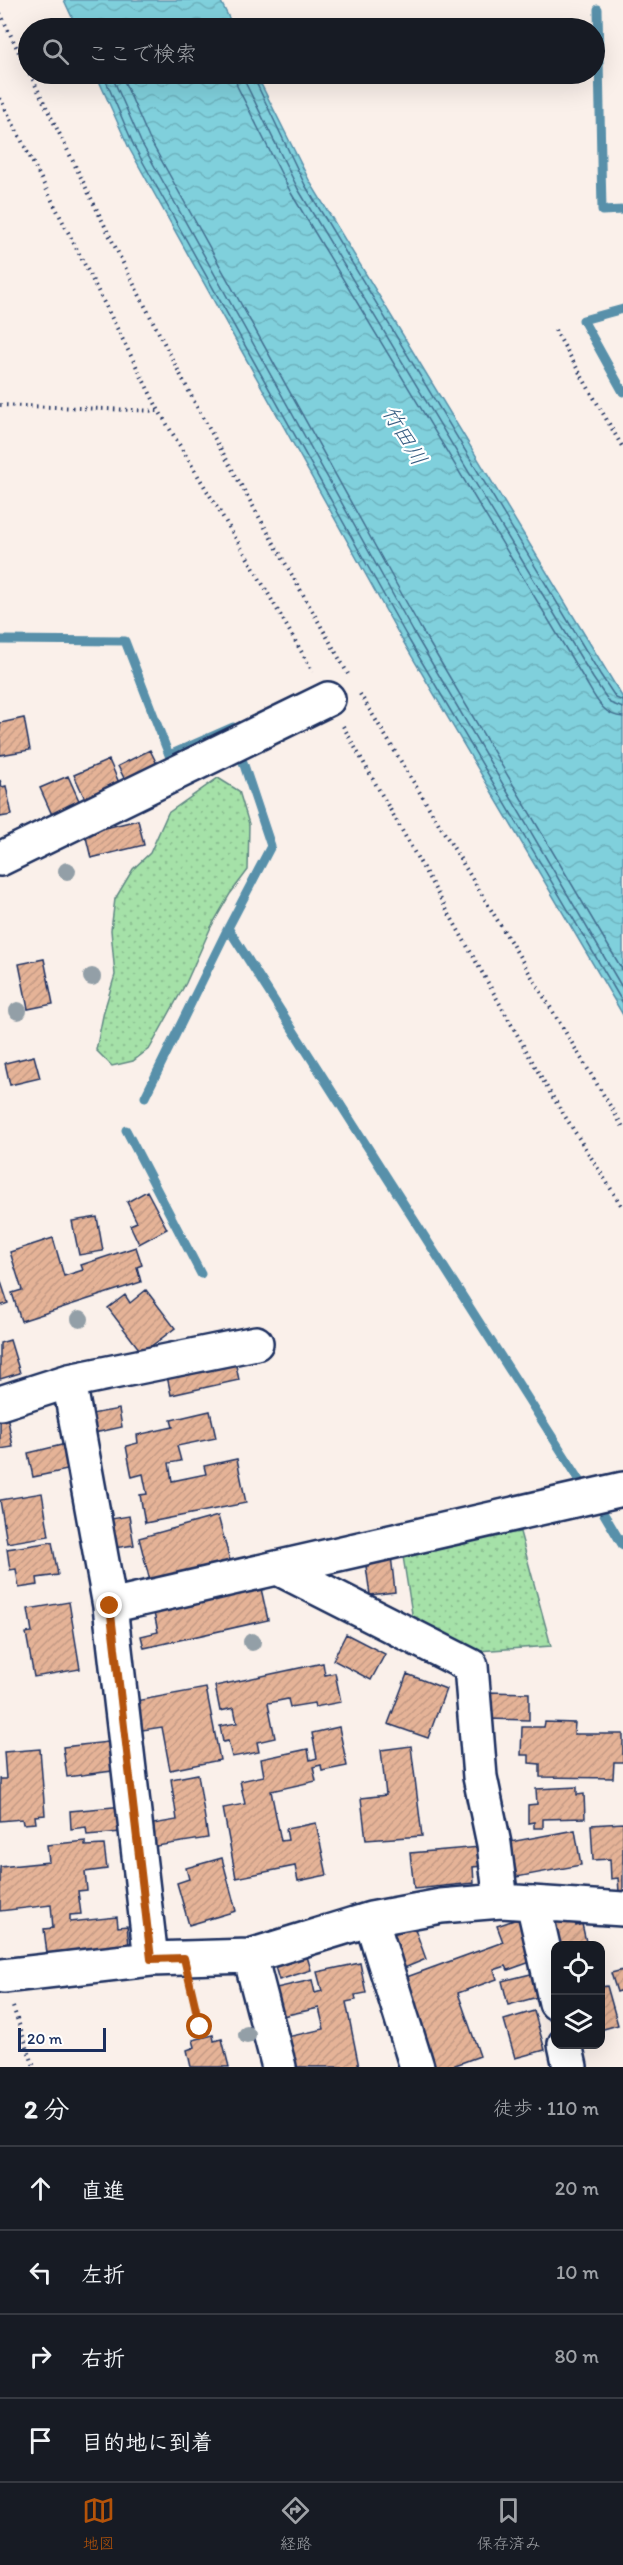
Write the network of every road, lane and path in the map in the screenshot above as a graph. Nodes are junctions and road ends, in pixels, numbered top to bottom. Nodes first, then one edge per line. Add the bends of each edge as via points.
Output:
1 (0, 13) edge
2 (18, 50) edge
3 (35, 84) edge
4 (0, 98) edge
5 (555, 330) dead end
6 (0, 405) edge
7 (159, 411) junction
8 (623, 448) edge
9 (345, 688) junction
10 (0, 859) edge
11 (623, 1127) edge
12 (623, 1208) edge
13 (256, 1343) dead end
14 (69, 1381) junction
15 (0, 1403) edge
16 (623, 1489) edge
17 (279, 1568) junction
18 (110, 1606) junction
19 (517, 1902) junction
20 (623, 1909) edge
21 (371, 1919) junction
22 (250, 1956) junction
23 (184, 1958) junction
24 (151, 1959) junction
25 (3, 1976) joint
26 (552, 1995) edge
27 (200, 2027) dead end
28 (566, 2049) edge
29 (34, 2067) edge
30 (279, 2067) edge
31 (417, 2067) edge
32 (570, 2067) edge

1 - 2 path
3 - 9 path via 126,271
4 - 7 path
5 - 8 path
6 - 7 path
7 - 9 path via 250,562
9 - 10 street
9 - 11 path
9 - 12 path via 549,1091
13 - 14 street
14 - 15 street
14 - 18 street
16 - 17 street
17 - 18 street
17 - 19 street via 471,1666 480,1777 494,1844
18 - 24 street
19 - 20 street
19 - 21 street via 441,1906
19 - 26 street
21 - 22 street
21 - 31 street
22 - 23 street
22 - 30 street
23 - 24 street
23 - 27 path
24 - 25 street
25 - 29 path
28 - 32 street

